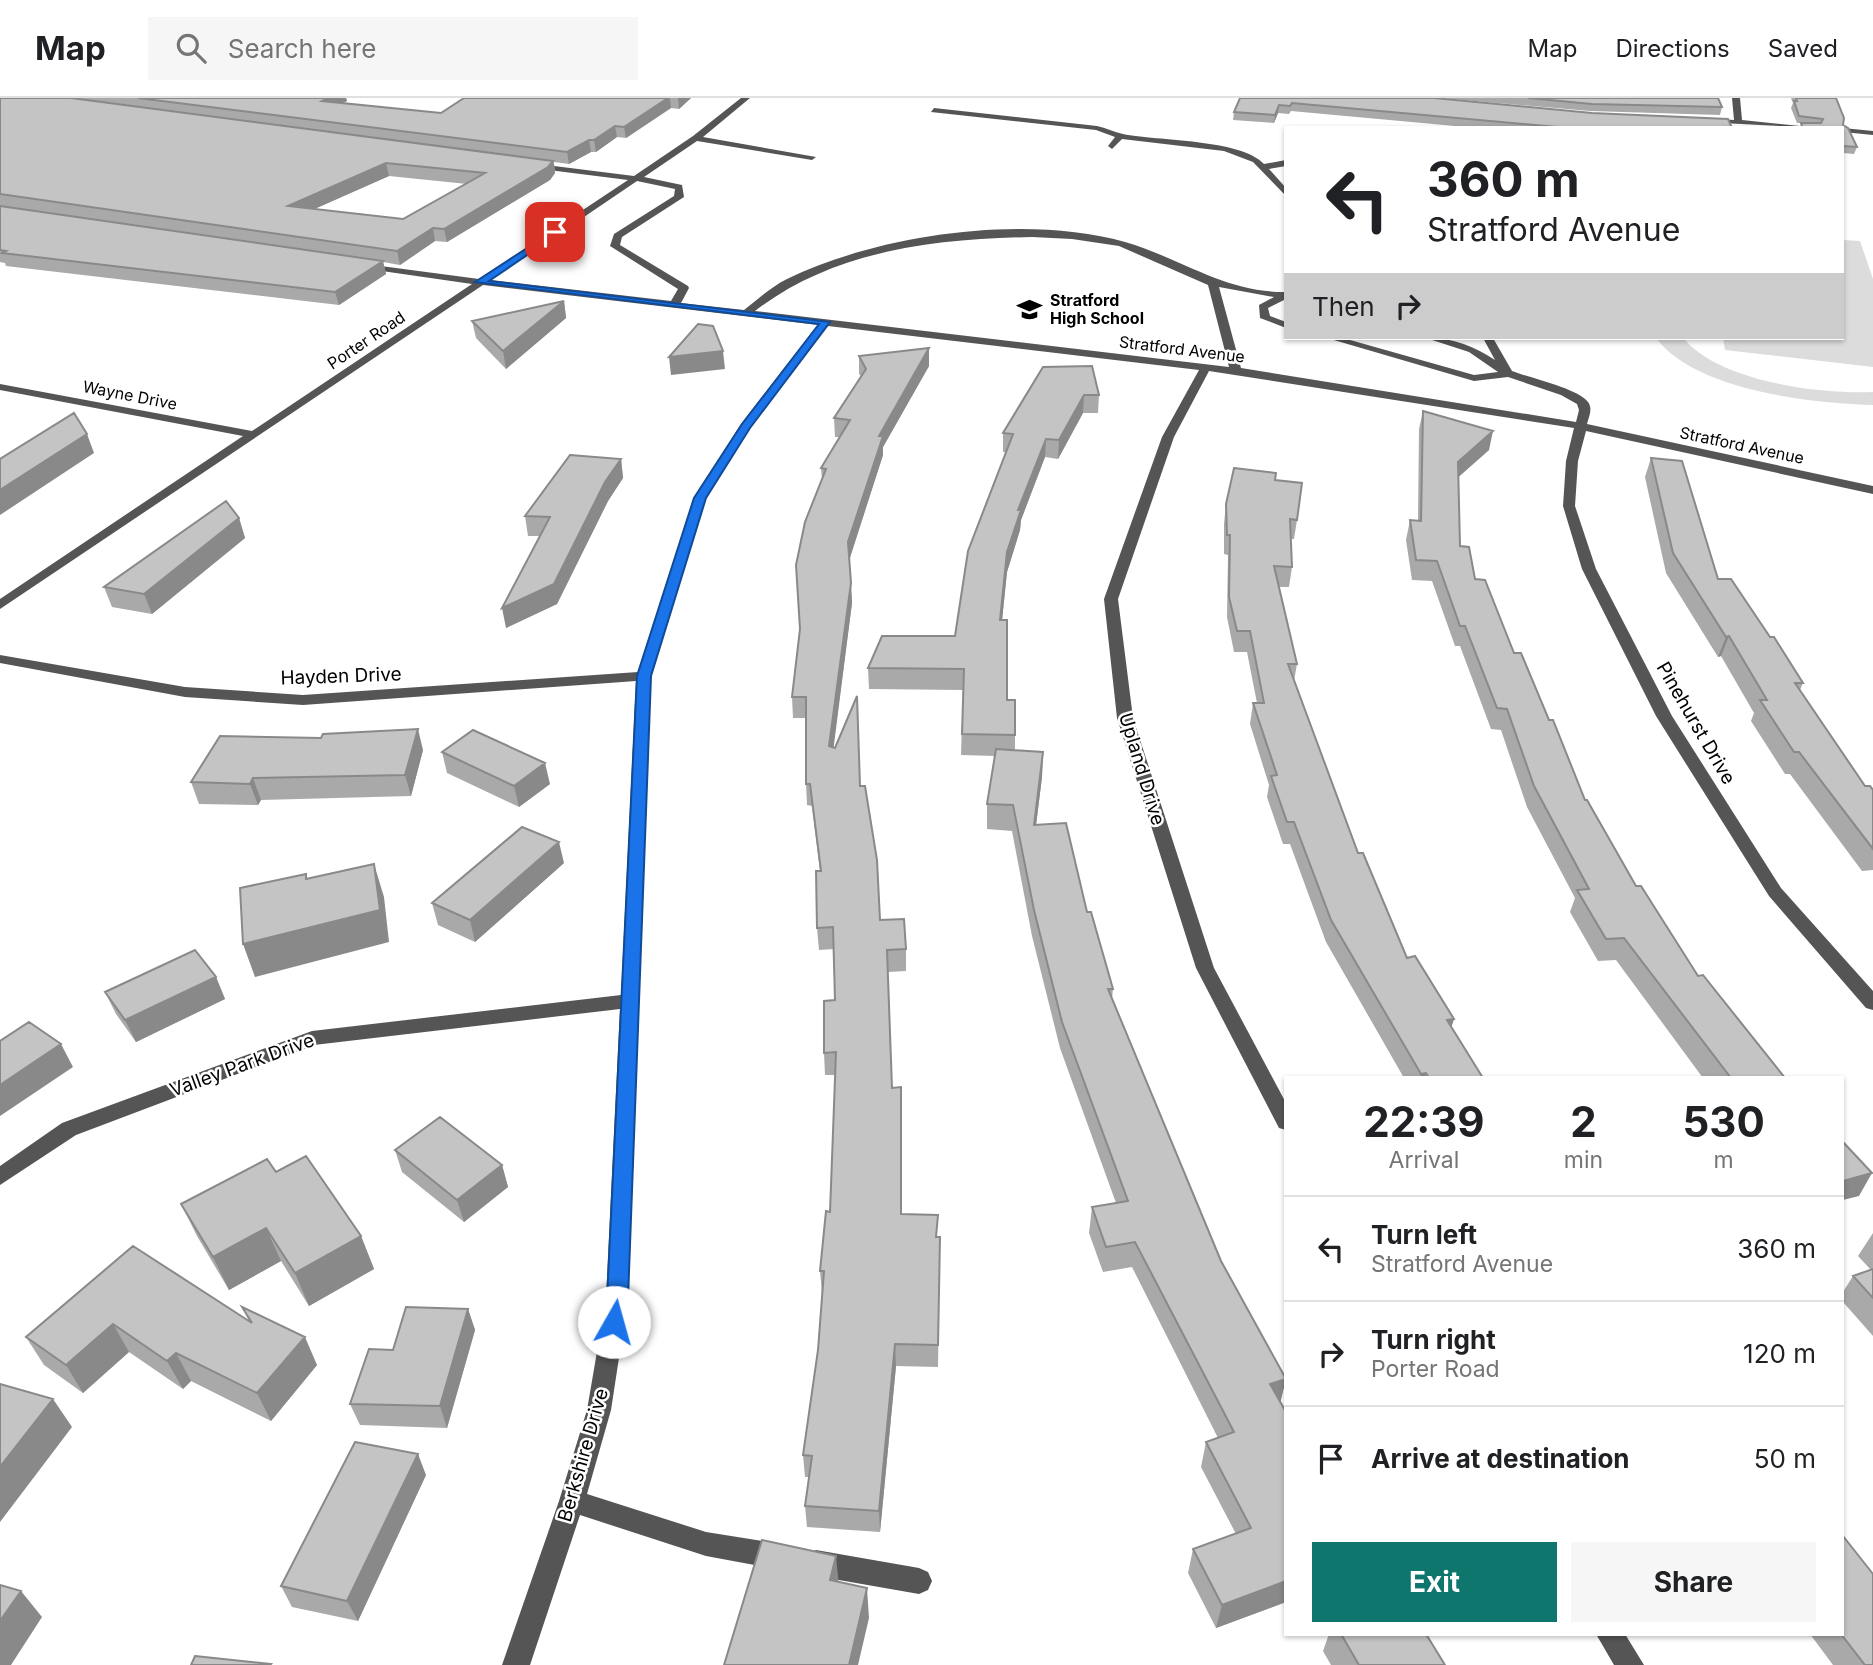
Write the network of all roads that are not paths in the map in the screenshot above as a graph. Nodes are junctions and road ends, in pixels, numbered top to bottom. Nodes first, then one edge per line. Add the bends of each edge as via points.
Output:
1 (746, 98) edge
2 (1737, 98) edge
3 (934, 110) dead end
4 (1696, 120) edge
5 (1738, 121) junction
6 (1793, 126) edge
7 (1844, 130) edge
8 (1873, 133) edge
9 (1120, 136) junction
10 (696, 138) junction
11 (1112, 146) dead end
12 (812, 157) dead end
13 (520, 163) edge
14 (1284, 163) edge
15 (1262, 167) junction
16 (637, 178) junction
17 (1284, 190) edge
18 (345, 262) edge
19 (480, 282) junction
20 (1213, 283) junction
21 (1284, 295) edge
22 (1284, 296) edge
23 (674, 305) junction
24 (746, 313) junction
25 (826, 322) junction
26 (1284, 324) edge
27 (1339, 340) edge
28 (1438, 340) edge
29 (1489, 340) edge
30 (1206, 367) junction
31 (1237, 371) junction
32 (1509, 374) junction
33 (0, 387) edge
34 (1581, 426) junction
35 (255, 435) junction
36 (1873, 490) edge
37 (0, 605) edge
38 (0, 659) edge
39 (644, 676) junction
40 (629, 1001) junction
41 (1873, 1003) edge
42 (1284, 1118) edge
43 (0, 1177) edge
44 (572, 1501) junction
45 (919, 1581) dead end
46 (1610, 1636) edge
47 (516, 1665) edge
48 (1630, 1665) edge

1 - 10 street, Porter Road
2 - 5 street
3 - 9 street via 1097,128
4 - 5 street
5 - 6 street
7 - 8 street
9 - 11 street
9 - 15 street via 1225,149 1256,160
10 - 12 street
10 - 16 street, Porter Road
13 - 16 street
14 - 15 street
15 - 17 street
16 - 19 street, Porter Road
16 - 23 street via 679,187 679,197 617,236 615,246 684,288
18 - 19 street, Stratford Avenue
19 - 23 street, Stratford Avenue
19 - 35 street, Porter Road
20 - 21 street
20 - 24 street via 1157,256 1110,242 1067,236 951,238 876,251 831,265 788,283
20 - 31 street
22 - 26 street via 1263,307 1265,318
23 - 24 street, Stratford Avenue
24 - 25 street, Stratford Avenue
25 - 30 street, Stratford Avenue
25 - 39 street, Berkshire Drive via 745,427 700,498
27 - 32 street via 1474,378
28 - 32 street via 1473,350
29 - 32 street
30 - 31 street, Stratford Avenue
30 - 42 street, Upland Drive via 1168,438 1111,599 1125,718 1205,968
31 - 34 street, Stratford Avenue
32 - 34 street via 1582,402
33 - 35 street, Wayne Drive
34 - 36 street, Stratford Avenue
34 - 41 street, Pinehurst Drive via 1572,461 1569,506 1589,569 1664,716 1775,892
35 - 37 street, Porter Road
38 - 39 street, Hayden Drive via 186,692 303,700
39 - 40 street, Berkshire Drive
40 - 43 street, Valley Park Drive via 312,1038 69,1129
40 - 44 street, Berkshire Drive via 617,1299 598,1410
44 - 45 street via 706,1544
44 - 47 street, Berkshire Drive
46 - 48 street

